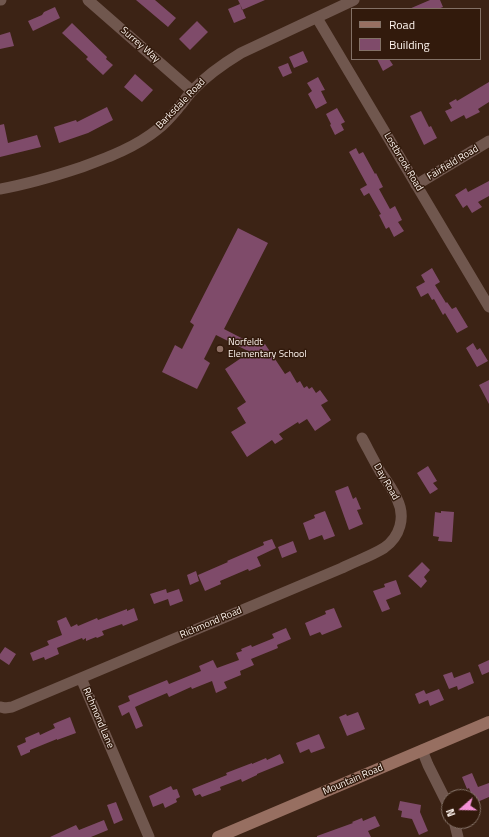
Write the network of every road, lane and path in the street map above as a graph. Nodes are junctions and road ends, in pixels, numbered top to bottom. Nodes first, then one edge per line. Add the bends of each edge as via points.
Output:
1 (88, 0) edge
2 (354, 0) edge
3 (317, 18) junction
4 (192, 91) junction
5 (489, 141) edge
6 (416, 185) junction
7 (0, 189) edge
8 (489, 307) edge
9 (362, 438) dead end
10 (342, 568) joint
11 (80, 678) junction
12 (0, 707) edge
13 (489, 722) edge
14 (422, 750) junction
15 (441, 791) edge
16 (149, 837) edge
17 (218, 837) edge

1 - 4 street, Surrey Way
2 - 3 street, Barksdale Road
3 - 4 street, Barksdale Road via 240,53 215,70
3 - 6 street, Lostbrook Road
4 - 7 street, Barksdale Road via 159,128 133,145 97,162 55,176
5 - 6 street, Fairfield Road
6 - 8 street, Lostbrook Road
9 - 10 street, Day Road via 397,498 402,521 394,538 384,548
10 - 11 street, Richmond Road
11 - 12 street, Richmond Lane via 12,707
11 - 16 street, Richmond Lane
13 - 14 main road, Mountain Road
14 - 15 street
14 - 17 main road, Mountain Road

